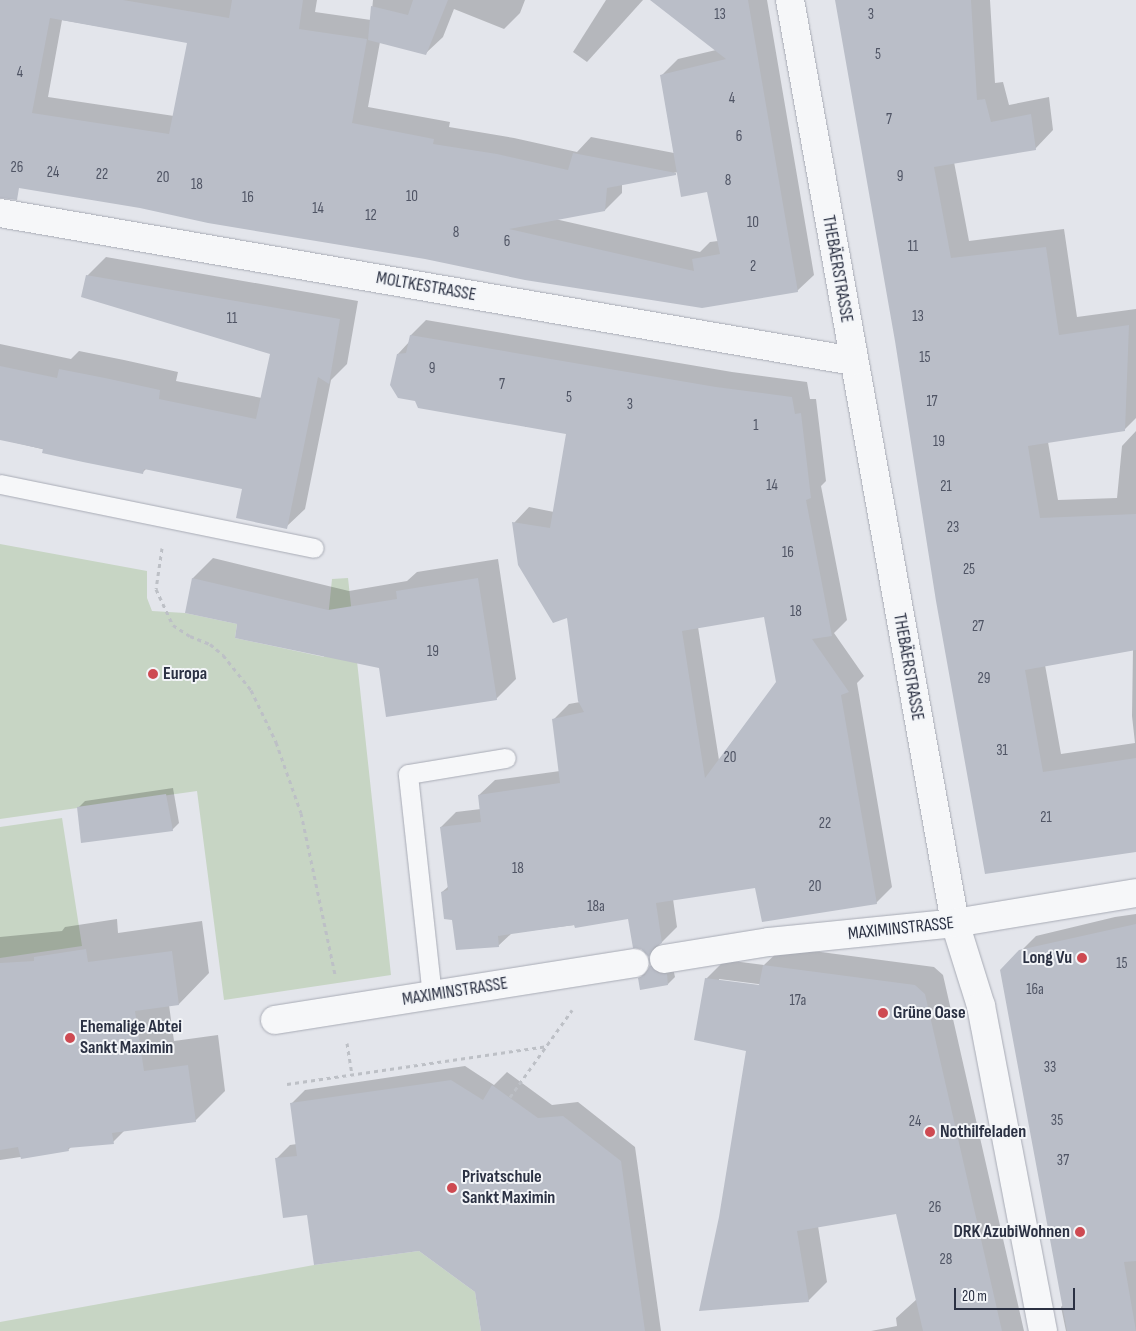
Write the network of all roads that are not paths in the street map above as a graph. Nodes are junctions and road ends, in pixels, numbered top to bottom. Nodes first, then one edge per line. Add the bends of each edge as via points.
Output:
1 (790, 0) edge
2 (0, 213) edge
3 (853, 361) junction
4 (0, 484) edge
5 (314, 548) dead end
6 (506, 758) dead end
7 (1136, 893) edge
8 (955, 924) junction
9 (664, 959) dead end
10 (635, 963) dead end
11 (432, 996) junction
12 (275, 1020) dead end
13 (1043, 1331) edge

1 - 3 street, THEBÄERSTRASSE
2 - 3 street, MOLTKESTRASSE
3 - 8 street, THEBÄERSTRASSE
4 - 5 lane
6 - 11 lane via 408,774
7 - 8 street, MAXIMINSTRASSE
8 - 9 street, MAXIMINSTRASSE via 769,942
8 - 13 street, THEBÄERSTRASSE via 981,1006
10 - 11 street, MAXIMINSTRASSE
11 - 12 street, MAXIMINSTRASSE

